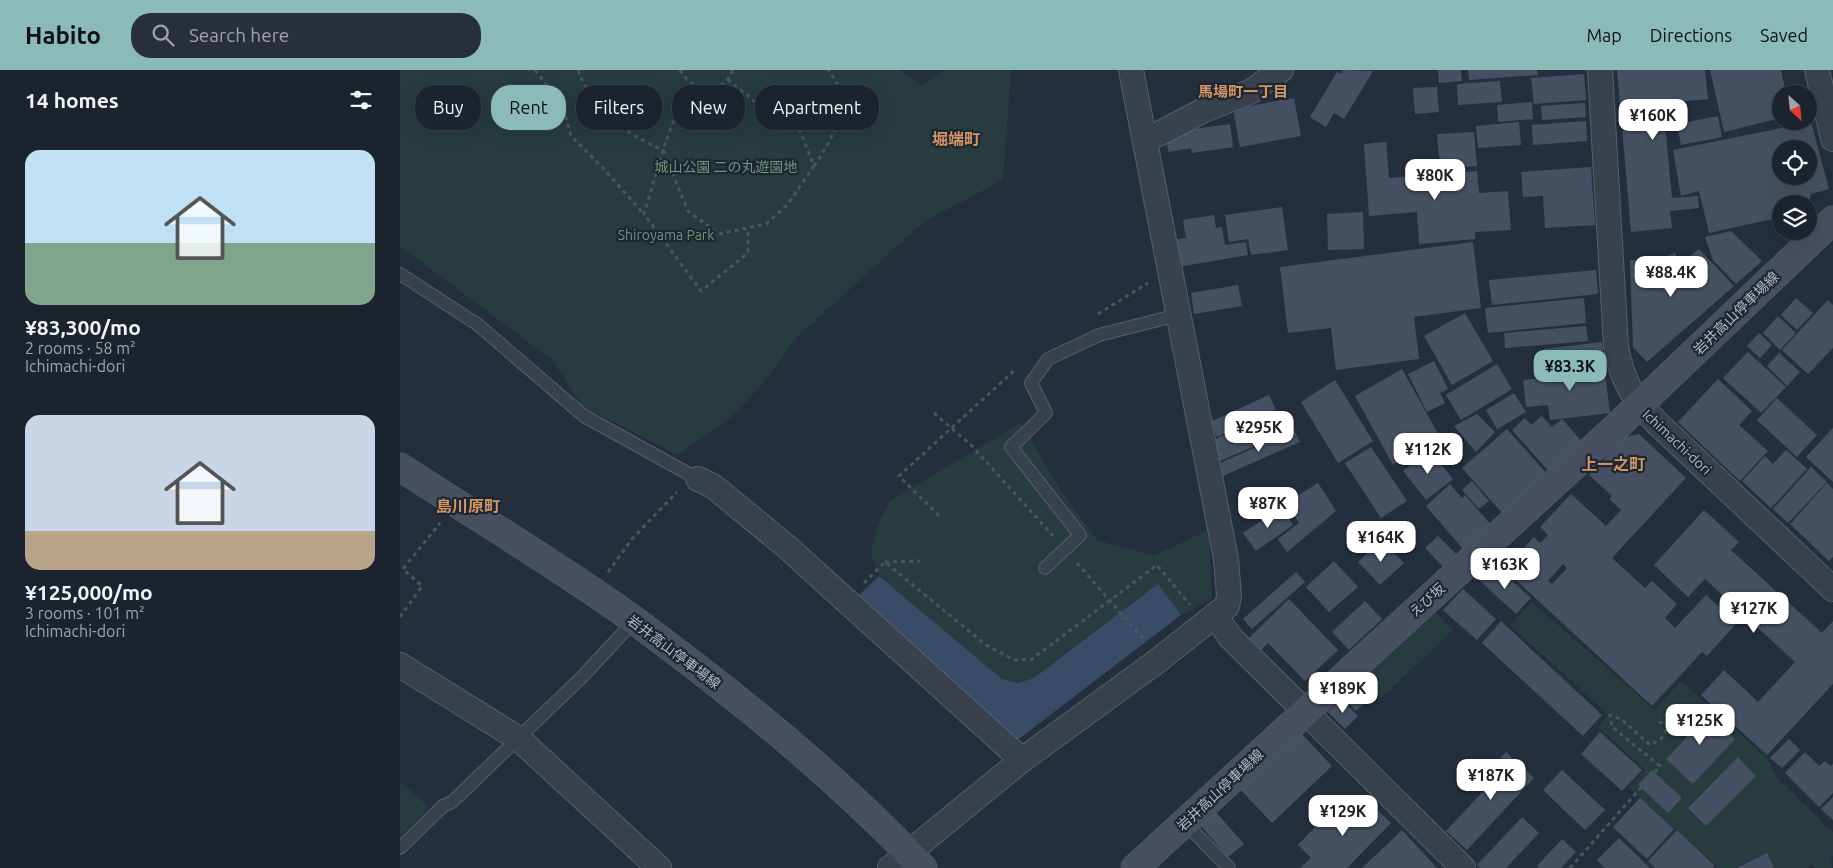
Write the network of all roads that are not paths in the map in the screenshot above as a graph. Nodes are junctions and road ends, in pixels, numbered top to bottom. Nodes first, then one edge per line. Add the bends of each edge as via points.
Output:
1 (1131, 70) edge
2 (1281, 70) edge
3 (1600, 70) edge
4 (1817, 70) edge
5 (1833, 139) edge
6 (1145, 141) junction
7 (1833, 220) edge
8 (400, 274) edge
9 (1178, 315) junction
10 (1639, 406) junction
11 (400, 467) edge
12 (698, 480) joint
13 (1045, 568) dead end
14 (1833, 589) edge
15 (1210, 619) junction
16 (634, 621) junction
17 (400, 665) edge
18 (1304, 712) junction
19 (518, 739) junction
20 (1022, 760) junction
21 (1184, 823) junction
22 (400, 848) edge
23 (907, 863) edge
24 (659, 868) edge
25 (1135, 868) edge
26 (1229, 868) edge
27 (1463, 868) edge

1 - 6 street
2 - 6 street via 1252,90 1204,110
3 - 10 street, Ichimachi-dori via 1616,346 1626,385
4 - 5 street
6 - 9 street
7 - 10 main road, 岩井高山停車場線
8 - 12 lane via 477,324 584,416
9 - 13 lane via 1099,335 1048,360 1031,383 1046,413 1011,447 1080,535
9 - 15 street via 1226,559 1227,606
10 - 14 street, Ichimachi-dori
10 - 18 main road, えび坂
11 - 16 main road, 岩井高山停車場線
12 - 20 street via 713,486 780,541
15 - 18 street
15 - 20 street
16 - 19 lane
16 - 23 main road, 岩井高山停車場線 via 743,705 879,823
17 - 19 street
18 - 21 main road, 岩井高山停車場線
18 - 27 street
19 - 22 lane
19 - 24 street
20 - 23 street
21 - 25 main road, 岩井高山停車場線
21 - 26 lane

